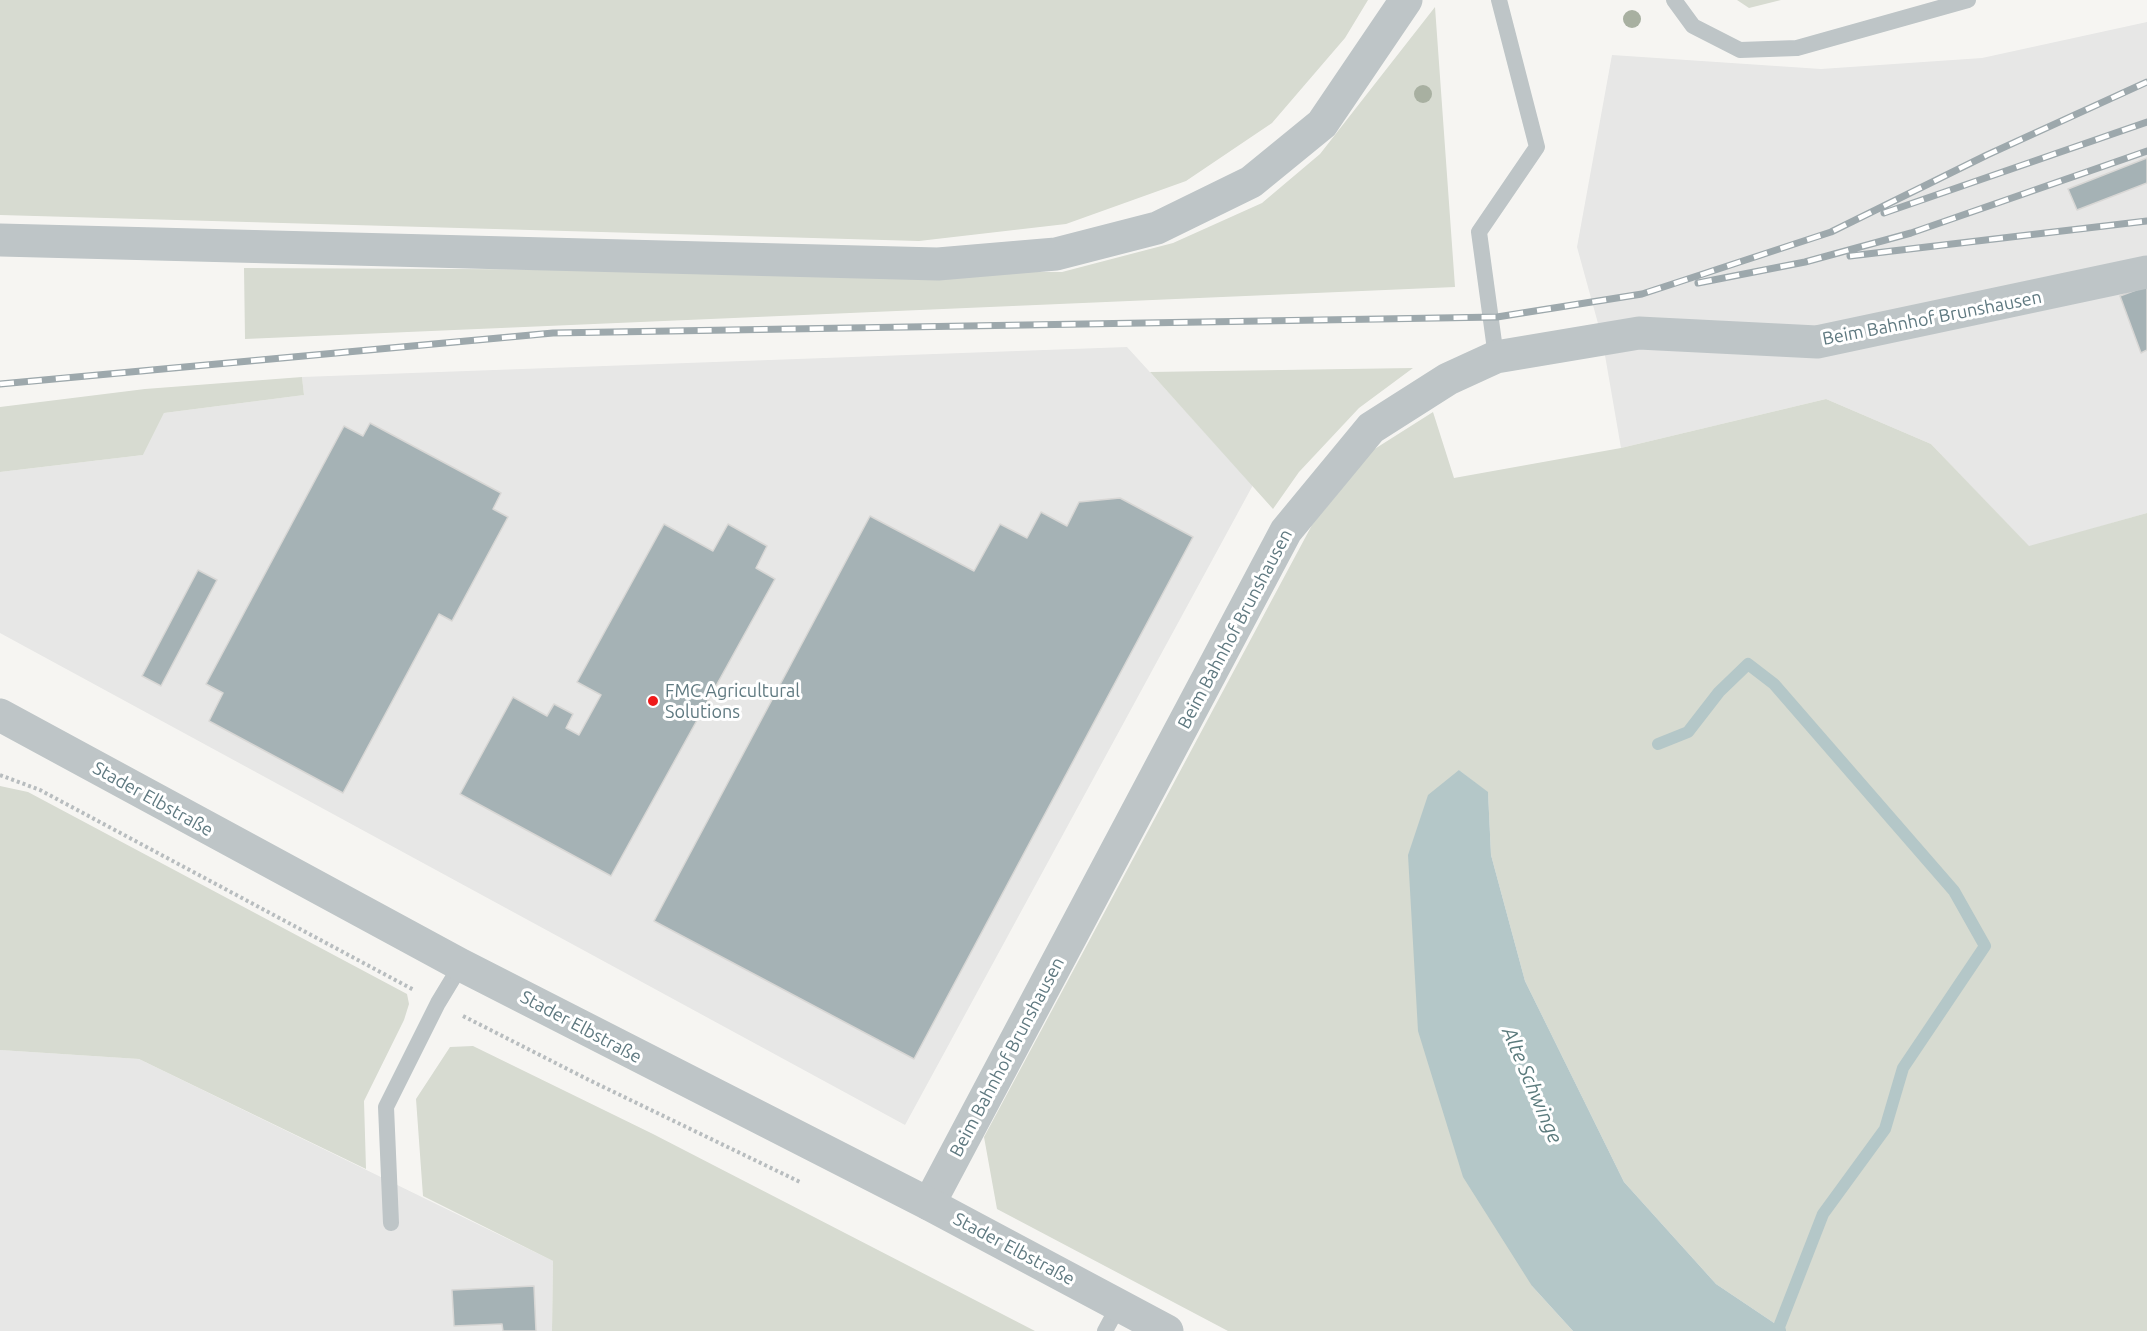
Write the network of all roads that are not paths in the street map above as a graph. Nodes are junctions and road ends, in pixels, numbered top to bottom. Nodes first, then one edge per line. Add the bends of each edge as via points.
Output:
1 (1406, 0) edge
2 (1499, 0) edge
3 (1674, 0) edge
4 (1968, 0) edge
5 (0, 240) edge
6 (2147, 272) edge
7 (1496, 357) junction
8 (0, 715) edge
9 (461, 965) junction
10 (929, 1204) junction
11 (391, 1223) dead end
12 (1112, 1318) edge
13 (1167, 1331) edge

1 - 5 street via 1322,124 1251,182 1157,228 1056,254 938,264
2 - 7 lane via 1536,147 1479,232
3 - 4 lane via 1693,26 1740,50 1797,48
6 - 7 street, Beim Bahnhof Brunshausen via 1817,342 1639,333
7 - 10 street, Beim Bahnhof Brunshausen via 1448,379 1371,428 1286,531
8 - 9 street, Stader Elbstraße
9 - 10 street, Stader Elbstraße
9 - 11 lane via 386,1107
10 - 12 street, Stader Elbstraße
12 - 13 street, Stader Elbstraße

